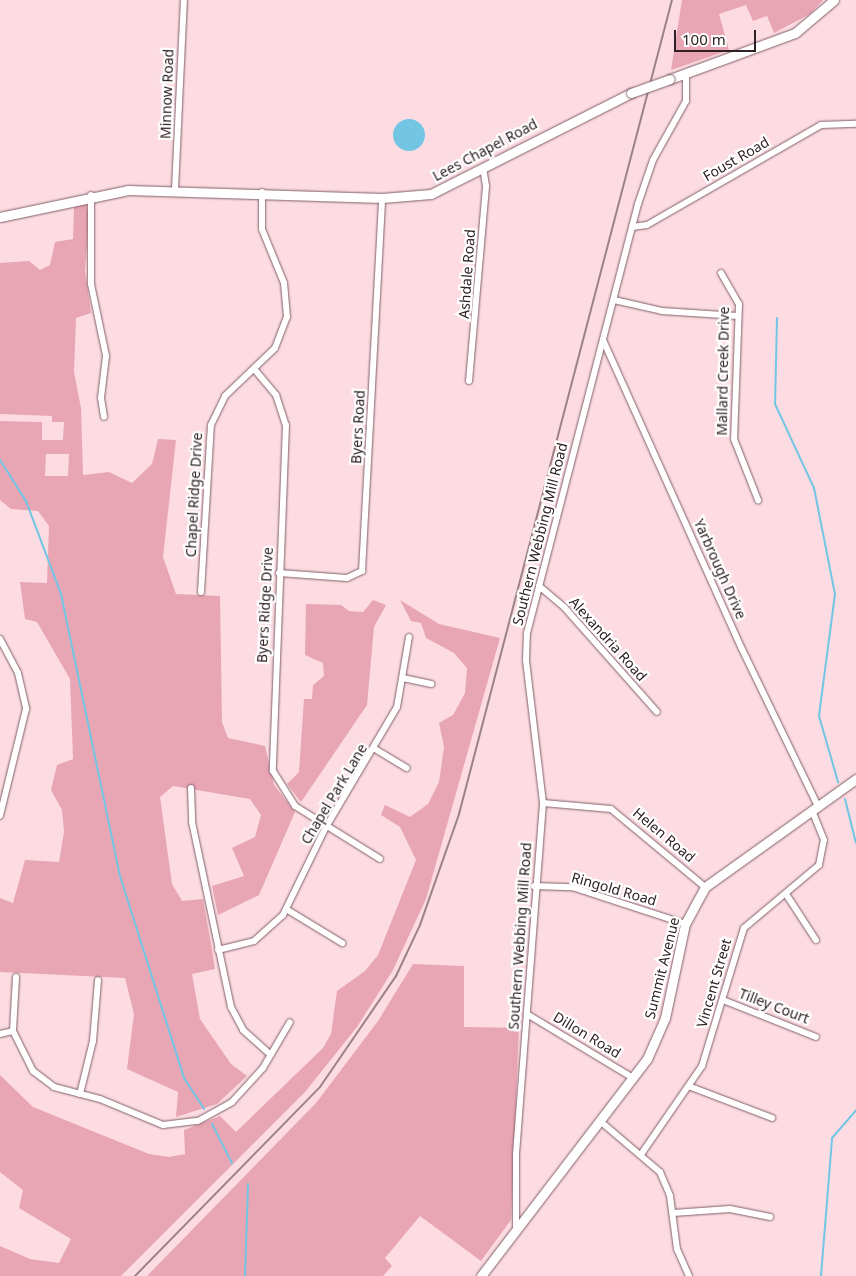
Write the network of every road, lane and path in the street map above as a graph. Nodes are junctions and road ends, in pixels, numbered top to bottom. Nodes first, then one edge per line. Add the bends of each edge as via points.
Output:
1 (184, 0) edge
2 (834, 0) edge
3 (686, 73) junction
4 (856, 124) edge
5 (483, 168) junction
6 (175, 189) junction
7 (262, 192) junction
8 (91, 195) junction
9 (382, 198) junction
10 (0, 217) edge
11 (632, 227) junction
12 (721, 273) dead end
13 (614, 300) junction
14 (738, 316) junction
15 (603, 340) junction
16 (256, 370) junction
17 (469, 381) dead end
18 (104, 417) dead end
19 (758, 500) dead end
20 (279, 573) junction
21 (538, 586) junction
22 (201, 592) dead end
23 (409, 637) dead end
24 (0, 639) edge
25 (403, 678) junction
26 (431, 684) dead end
27 (657, 712) dead end
28 (375, 750) junction
29 (407, 768) dead end
30 (856, 779) edge
31 (191, 788) dead end
32 (543, 803) junction
33 (815, 808) junction
34 (0, 816) edge
35 (326, 827) junction
36 (380, 859) dead end
37 (534, 886) junction
38 (705, 887) junction
39 (786, 894) junction
40 (286, 909) junction
41 (685, 924) junction
42 (816, 940) dead end
43 (342, 943) dead end
44 (218, 950) junction
45 (16, 977) dead end
46 (98, 980) dead end
47 (723, 1000) junction
48 (527, 1014) junction
49 (290, 1022) dead end
50 (13, 1031) junction
51 (0, 1034) edge
52 (816, 1037) dead end
53 (270, 1054) junction
54 (633, 1078) junction
55 (691, 1087) junction
56 (80, 1094) junction
57 (772, 1118) dead end
58 (600, 1121) junction
59 (642, 1153) junction
60 (673, 1213) junction
61 (770, 1217) dead end
62 (516, 1229) junction
63 (481, 1276) edge
64 (689, 1276) edge

1 - 6 street, Minnow Road
2 - 3 main road, Lees Chapel Road via 795,33
3 - 5 main road, Lees Chapel Road, bridge via 585,112
3 - 11 street, Southern Webbing Mill Road via 686,101 650,168
4 - 11 street, Foust Road via 821,126 646,225
5 - 9 main road, Lees Chapel Road via 431,194
5 - 17 street, Ashdale Road via 486,186
6 - 7 main road, Lees Chapel Road
6 - 8 main road, Lees Chapel Road
7 - 9 main road, Lees Chapel Road
7 - 16 street, Chapel Ridge Drive via 262,229 284,283 288,317 275,348
8 - 10 main road, Lees Chapel Road
8 - 18 street via 91,284 106,356 101,398
9 - 20 street, Byers Road via 362,571 348,578
11 - 13 street, Southern Webbing Mill Road
12 - 14 street, Mallard Creek Drive via 735,294
13 - 14 street via 662,312
13 - 15 street, Southern Webbing Mill Road
14 - 19 street, Mallard Creek Drive via 734,439
15 - 21 street, Southern Webbing Mill Road
15 - 33 street, Yarbrough Drive
16 - 20 street, Byers Ridge Drive via 276,395 286,424
16 - 22 street, Chapel Ridge Drive via 225,396 211,425
20 - 35 street, Byers Ridge Drive via 273,771 295,806
21 - 27 street, Alexandria Road via 564,607
21 - 32 street, Southern Webbing Mill Road via 526,660
23 - 25 street, Chapel Park Lane
24 - 34 street via 18,673 26,709
25 - 26 street
25 - 28 street, Chapel Park Lane via 397,707
28 - 29 street
28 - 35 street, Chapel Park Lane
30 - 33 main road, Summit Avenue
31 - 44 street via 192,822
32 - 37 street, Southern Webbing Mill Road
32 - 38 street, Helen Road via 611,809
33 - 38 main road, Summit Avenue
33 - 39 street, Vincent Street via 822,829 822,858 814,873
35 - 36 street, Byers Ridge Drive
35 - 40 street, Chapel Park Lane
37 - 41 street, Ringold Road via 572,887
37 - 48 street, Southern Webbing Mill Road
38 - 41 main road, Summit Avenue
39 - 42 street
39 - 47 street, Vincent Street via 744,928
40 - 43 street
40 - 44 street, Chapel Park Lane via 265,934
41 - 54 main road, Summit Avenue via 660,1033
44 - 53 street via 237,1021
45 - 50 street
46 - 56 street via 93,1041
47 - 52 street, Tilley Court
47 - 55 street, Vincent Street
48 - 54 street, Dillon Road
48 - 62 street, Southern Webbing Mill Road
49 - 53 street
50 - 51 street
50 - 56 street via 33,1070 54,1087
53 - 56 street via 232,1102 188,1124 152,1122
54 - 58 main road, Summit Avenue
55 - 57 street
55 - 59 street, Vincent Street
58 - 59 street
58 - 62 main road, Summit Avenue
59 - 60 street via 667,1185
60 - 61 street via 730,1209
60 - 64 street via 677,1249
62 - 63 main road, Summit Avenue

